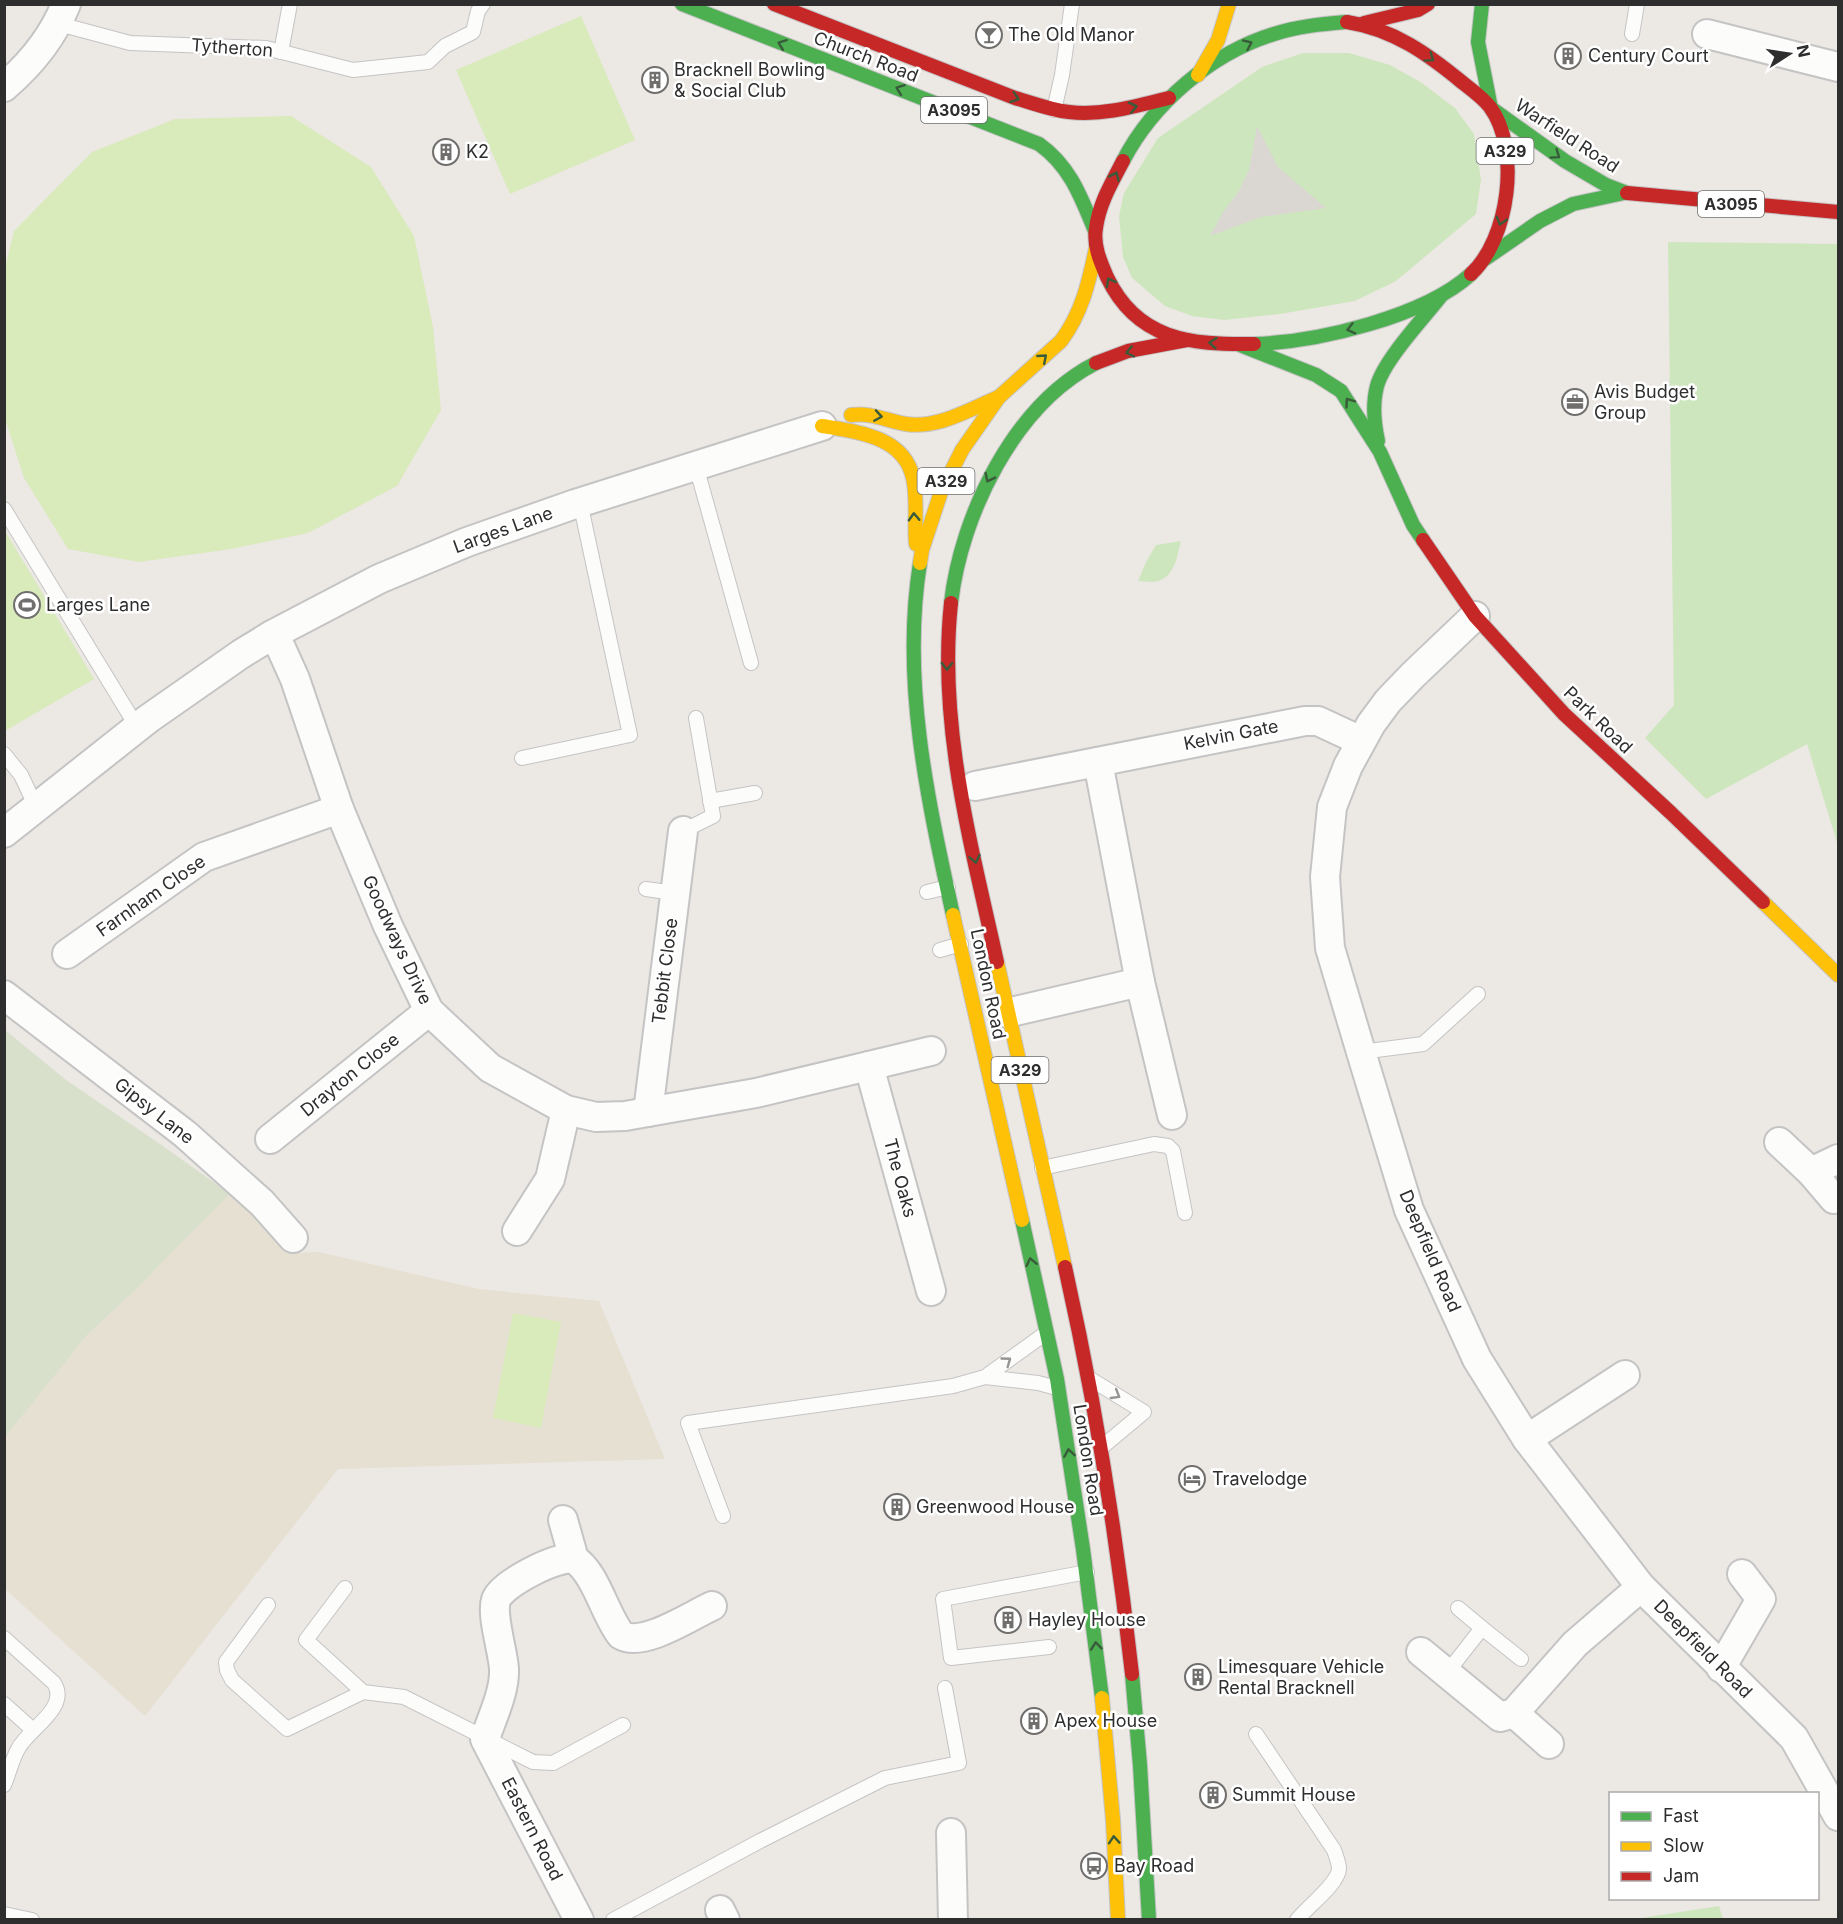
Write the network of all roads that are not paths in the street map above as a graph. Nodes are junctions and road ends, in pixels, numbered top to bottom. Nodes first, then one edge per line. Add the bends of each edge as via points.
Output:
1 (290, 4) edge
2 (483, 4) edge
3 (681, 4) edge
4 (774, 4) edge
5 (1072, 4) edge
6 (1229, 4) edge
7 (1428, 4) edge
8 (1482, 4) edge
9 (1637, 4) edge
10 (62, 14) edge
11 (1346, 16) edge
12 (1632, 34) dead end
13 (1707, 34) dead end
14 (281, 52) junction
15 (1839, 67) edge
16 (1198, 75) junction
17 (4, 87) edge
18 (1169, 98) junction
19 (1491, 108) junction
20 (1054, 110) junction
21 (1624, 193) junction
22 (1839, 212) edge
23 (1095, 231) junction
24 (1096, 248) junction
25 (1485, 259) junction
26 (1441, 296) junction
27 (1187, 340) junction
28 (1240, 345) junction
29 (999, 396) junction
30 (822, 426) junction
31 (1380, 452) junction
32 (696, 466) junction
33 (580, 502) junction
34 (4, 509) edge
35 (918, 575) junction
36 (1475, 616) junction
37 (272, 635) junction
38 (751, 663) dead end
39 (696, 718) dead end
40 (137, 727) junction
41 (1361, 741) junction
42 (4, 754) edge
43 (522, 758) dead end
44 (1098, 762) junction
45 (975, 786) dead end
46 (755, 793) dead end
47 (710, 801) junction
48 (36, 807) junction
49 (339, 809) junction
50 (683, 831) joint
51 (4, 834) edge
52 (948, 887) junction
53 (646, 889) dead end
54 (927, 892) dead end
55 (674, 893) junction
56 (961, 944) junction
57 (940, 950) dead end
58 (67, 954) dead end
59 (1839, 975) edge
60 (1140, 982) junction
61 (1478, 994) dead end
62 (4, 995) edge
63 (429, 1011) junction
64 (1007, 1012) junction
65 (931, 1052) dead end
66 (1361, 1052) junction
67 (869, 1066) junction
68 (566, 1110) junction
69 (648, 1112) junction
70 (1172, 1115) dead end
71 (270, 1139) dead end
72 (1779, 1142) dead end
73 (1839, 1159) edge
74 (1042, 1168) junction
75 (1811, 1172) junction
76 (1834, 1199) dead end
77 (1185, 1213) dead end
78 (517, 1231) dead end
79 (294, 1238) dead end
80 (931, 1291) dead end
81 (1046, 1333) junction
82 (1624, 1375) dead end
83 (985, 1377) junction
84 (1087, 1378) junction
85 (1058, 1389) junction
86 (1527, 1438) junction
87 (1101, 1449) junction
88 (723, 1516) dead end
89 (562, 1520) dead end
90 (574, 1559) junction
91 (1087, 1572) junction
92 (1742, 1574) dead end
93 (1641, 1587) junction
94 (345, 1588) dead end
95 (268, 1605) dead end
96 (712, 1606) dead end
97 (1458, 1608) dead end
98 (1482, 1628) junction
99 (4, 1638) edge
100 (1049, 1647) dead end
101 (1421, 1652) dead end
102 (1521, 1659) dead end
103 (1721, 1668) junction
104 (1446, 1674) junction
105 (945, 1688) dead end
106 (363, 1692) junction
107 (4, 1704) edge
108 (1514, 1713) junction
109 (623, 1725) dead end
110 (33, 1730) junction
111 (1256, 1734) dead end
112 (485, 1739) junction
113 (1549, 1744) dead end
114 (4, 1785) edge
115 (1839, 1816) edge
116 (951, 1833) dead end
117 (4, 1914) edge
118 (32, 1920) edge
119 (579, 1920) edge
120 (613, 1920) edge
121 (953, 1920) edge
122 (1118, 1920) edge
123 (1149, 1920) edge
124 (1297, 1920) edge

1 - 14 lane
2 - 14 lane, Tytherton via 473,32 445,46 429,62 353,70
23 -> 3 main road, Church Road / A3095 via 1074,181 1051,151 997,126
4 -> 20 main road, Church Road / A3095
5 - 20 lane
6 - 16 main road via 1218,40
7 - 11 main road, A329 via 1418,10
8 - 19 main road, A329 via 1478,42
9 - 12 lane
10 - 14 lane, Tytherton via 130,43 266,48
10 - 17 street via 20,74
16 -> 11 main road, A329 via 1234,51 1267,36
11 -> 19 main road, A329 via 1413,46
13 - 15 street
16 - 18 main road, A329
20 -> 18 main road, Church Road / A3095 via 1100,113
23 -> 18 main road, A329 via 1125,153
19 -> 21 main road, Warfield Road / A3095 via 1565,161
19 -> 25 main road, A329 via 1508,176 1501,220
21 - 22 main road, Warfield Road / A3095
21 - 25 main road, Warfield Road / A3095 via 1573,204 1540,221
23 - 24 main road, A329
27 -> 24 main road, A329 via 1146,324 1125,309 1105,274
29 -> 24 main road, London Road / A329 via 1069,332 1087,292
25 - 26 main road, A329
26 -> 28 main road, A329 via 1372,323 1319,337
26 - 31 main road, Park Road via 1390,361 1377,386 1373,416
28 -> 27 main road, A329
27 -> 64 main road, London Road / A329 via 1098,361 1066,381 1032,415 995,465 979,499 956,572 948,627 949,714 958,782
31 -> 28 main road, Park Road via 1341,391 1316,375
30 -> 29 main road via 856,414 907,424 941,420
29 - 35 main road, London Road / A329 via 962,450 941,492
30 - 32 street, Larges Lane
35 -> 30 main road via 913,477 906,459 879,438
31 - 36 main road, Park Road via 1413,525
32 - 33 street, Larges Lane
32 - 38 lane
33 - 37 street, Larges Lane via 418,562
33 - 43 lane via 630,735
34 - 40 lane
35 - 52 main road, London Road / A329 via 914,689 933,825
36 - 41 street, Deepfield Road via 1388,701
36 - 59 main road, Park Road via 1564,714
37 - 40 street, Larges Lane
37 - 49 street, Goodways Drive via 295,679
39 - 47 lane
40 - 48 street, Larges Lane
41 - 44 street, Kelvin Gate via 1318,721 1305,721
41 - 66 street, Deepfield Road via 1332,807 1325,877 1330,948
42 - 48 lane via 21,775
44 - 45 street, Kelvin Gate
44 - 60 street
46 - 47 lane
47 - 50 lane via 712,816
48 - 51 street, Larges Lane
49 - 58 street, Farnham Close via 204,857
49 - 63 street, Goodways Drive
50 - 55 street, Tebbit Close
52 - 54 lane
52 - 56 main road, London Road / A329
53 - 55 lane
55 - 69 street, Tebbit Close
56 - 57 lane
81 -> 56 main road, London Road / A329
60 - 64 street
60 - 70 street
61 - 66 lane via 1423,1044
62 - 79 street, Gipsy Lane via 185,1134 262,1203
63 - 68 street, Goodways Drive via 490,1068
63 - 71 street, Drayton Close
64 - 74 main road, London Road / A329
65 - 67 street
66 - 86 street, Deepfield Road via 1409,1210 1477,1359
67 - 69 street via 756,1093
67 - 80 street, The Oaks
68 - 69 street, Goodways Drive via 596,1117
68 - 78 street via 550,1179
72 - 75 street
73 - 75 street
74 - 77 lane via 1154,1144 1168,1146 1173,1151
74 - 84 main road, London Road / A329
75 - 76 street
83 -> 81 lane
81 - 85 main road, London Road / A329
82 - 86 street
83 - 85 lane
83 - 88 lane via 953,1386 688,1423
84 - 87 main road, London Road / A329
84 -> 87 lane via 1144,1412
91 -> 85 main road, London Road / A329
86 - 93 street, Deepfield Road
87 - 123 main road, London Road / A329 via 1133,1692
89 - 90 street
90 - 96 street via 586,1570 611,1621 625,1637 651,1635
90 - 112 street via 567,1557 531,1572 496,1600 503,1684
91 - 100 lane via 943,1599 951,1658
122 -> 91 main road, London Road / A329 via 1111,1798
92 - 103 street via 1761,1599
93 - 103 street, Deepfield Road
93 - 108 street via 1575,1644
94 - 106 lane via 306,1640
95 - 106 lane via 226,1662 232,1680 286,1729
97 - 98 lane
98 - 102 lane
98 - 104 lane
99 - 110 lane via 57,1688 54,1708
101 - 104 street
103 - 115 street, Deepfield Road via 1794,1738
104 - 108 street via 1500,1718
105 - 120 lane via 958,1763 885,1778
106 - 112 lane via 404,1697
107 - 110 lane
108 - 113 street
109 - 112 lane via 553,1763 533,1762
110 - 114 lane via 18,1749
111 - 124 lane via 1337,1859 1336,1879
112 - 119 street, Eastern Road
116 - 121 street
117 - 118 lane

